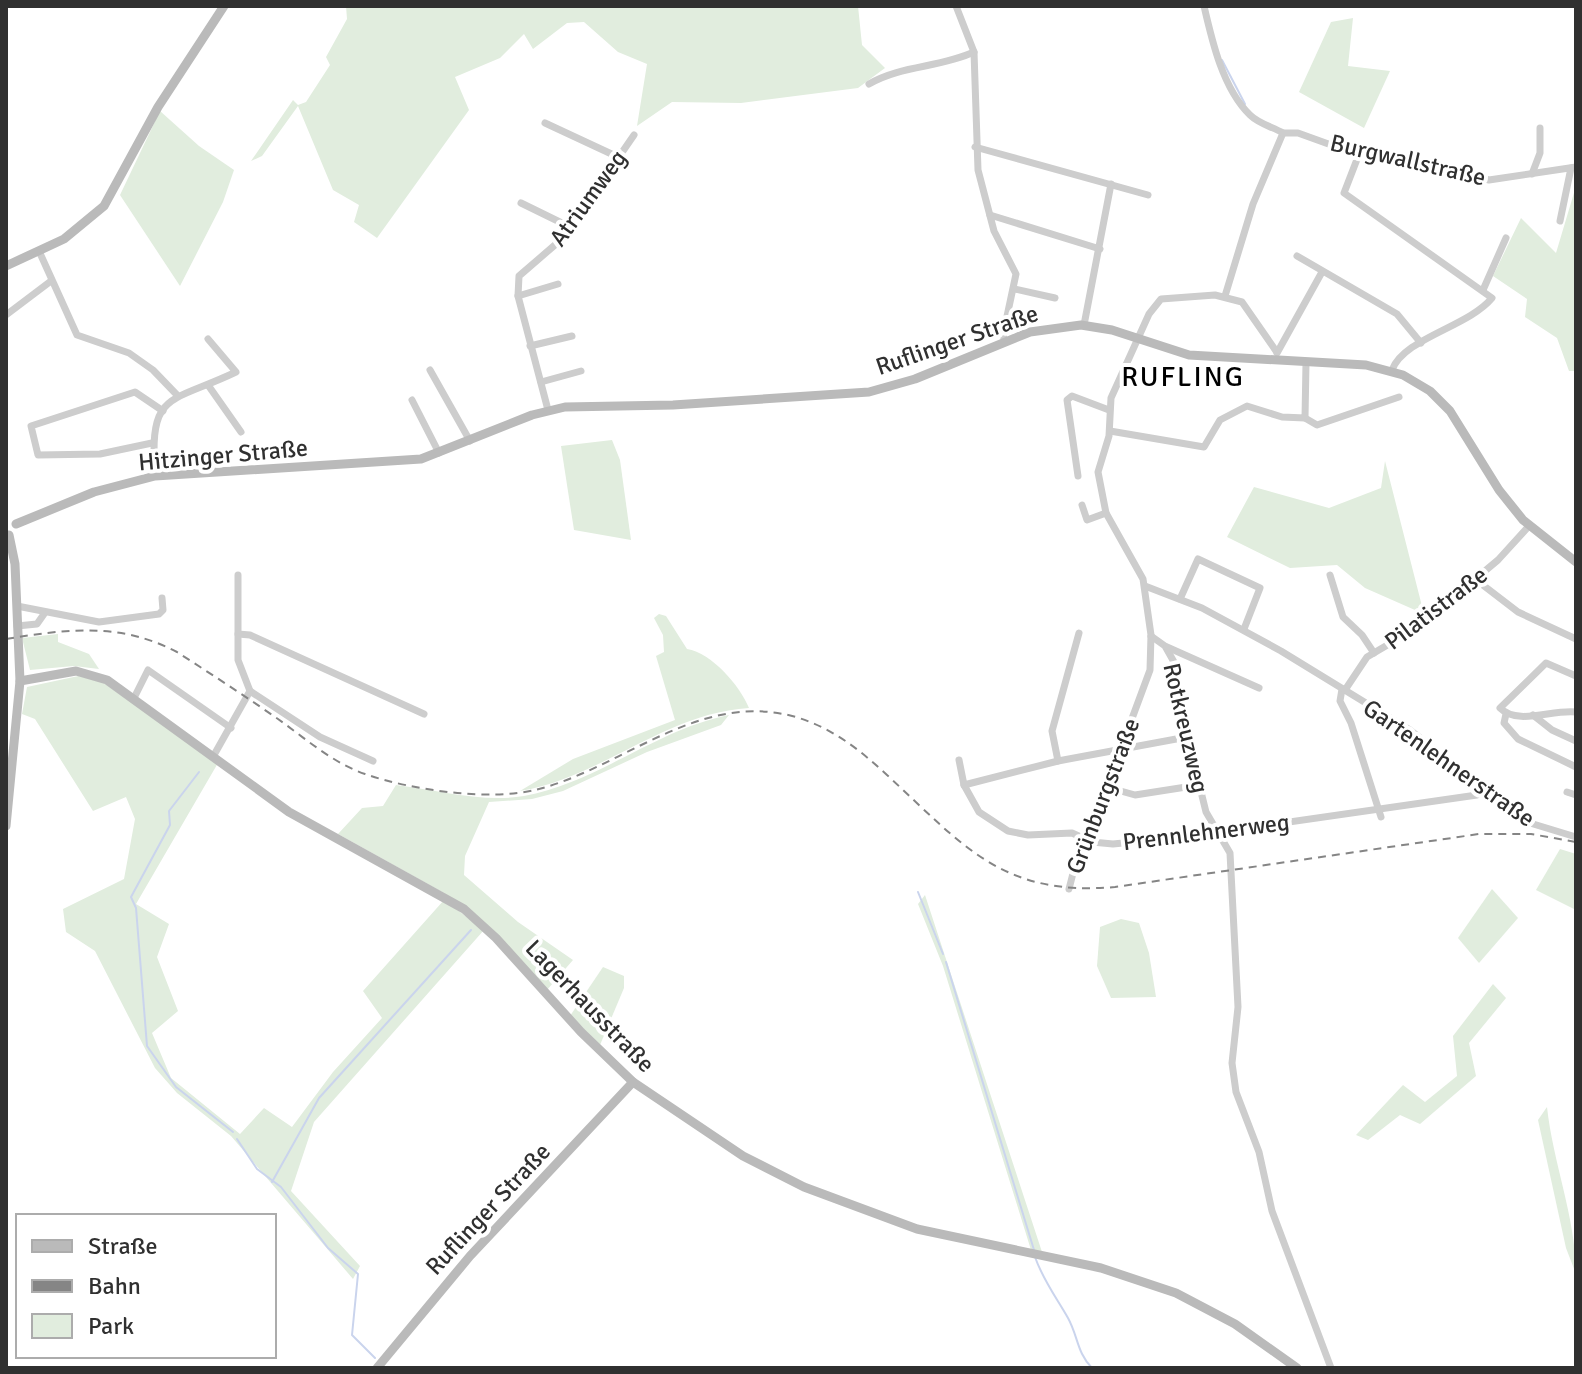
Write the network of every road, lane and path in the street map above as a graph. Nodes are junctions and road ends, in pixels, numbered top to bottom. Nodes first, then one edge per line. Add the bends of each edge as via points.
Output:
1 (224, 6) edge
2 (956, 6) edge
3 (1204, 6) edge
4 (974, 52) junction
5 (869, 84) dead end
6 (545, 123) dead end
7 (1540, 128) dead end
8 (1283, 133) junction
9 (634, 135) dead end
10 (975, 147) junction
11 (1361, 149) junction
12 (618, 157) junction
13 (1574, 168) edge
14 (1532, 174) junction
15 (1111, 184) junction
16 (1148, 195) dead end
17 (521, 203) dead end
18 (990, 215) junction
19 (1560, 221) dead end
20 (570, 227) junction
21 (1506, 238) dead end
22 (1100, 249) junction
23 (39, 251) junction
24 (1297, 256) dead end
25 (6, 266) edge
26 (1322, 272) junction
27 (51, 281) junction
28 (558, 284) dead end
29 (1015, 289) junction
30 (1483, 290) junction
31 (518, 296) junction
32 (1225, 296) junction
33 (1055, 298) dead end
34 (6, 315) edge
35 (1084, 325) junction
36 (572, 336) dead end
37 (208, 339) dead end
38 (1139, 340) junction
39 (1005, 342) junction
40 (1421, 343) junction
41 (530, 346) junction
42 (1277, 357) junction
43 (1306, 363) junction
44 (430, 370) dead end
45 (1392, 370) junction
46 (581, 371) dead end
47 (541, 382) junction
48 (208, 385) junction
49 (178, 396) junction
50 (1399, 397) dead end
51 (412, 400) dead end
52 (548, 410) junction
53 (1109, 410) junction
54 (163, 411) junction
55 (1305, 418) junction
56 (1110, 431) junction
57 (241, 432) dead end
58 (470, 441) junction
59 (152, 443) junction
60 (439, 453) junction
61 (155, 476) junction
62 (1078, 476) dead end
63 (1082, 505) dead end
64 (1106, 513) junction
65 (6, 518) edge
66 (16, 524) junction
67 (1529, 526) junction
68 (8, 535) edge
69 (1576, 562) edge
70 (238, 575) dead end
71 (1330, 575) dead end
72 (1475, 579) junction
73 (1145, 586) junction
74 (162, 598) dead end
75 (6, 599) edge
76 (1180, 599) junction
77 (17, 603) junction
78 (44, 614) junction
79 (17, 626) junction
80 (1244, 629) junction
81 (1079, 633) dead end
82 (238, 634) junction
83 (1151, 635) junction
84 (1576, 639) edge
85 (1165, 646) junction
86 (1374, 653) junction
87 (1576, 676) edge
88 (20, 681) junction
89 (1259, 688) dead end
90 (1343, 689) junction
91 (250, 691) junction
92 (134, 698) junction
93 (1503, 711) junction
94 (1576, 712) edge
95 (424, 714) dead end
96 (1533, 715) junction
97 (231, 728) junction
98 (1187, 737) junction
99 (1576, 741) edge
100 (1122, 747) junction
101 (214, 755) junction
102 (959, 760) dead end
103 (373, 761) dead end
104 (1058, 761) junction
105 (1576, 767) edge
106 (964, 785) junction
107 (1199, 785) junction
108 (1110, 788) junction
109 (1485, 789) junction
110 (1378, 808) junction
111 (1381, 817) dead end
112 (6, 826) edge
113 (1218, 832) junction
114 (1083, 836) junction
115 (1576, 837) edge
116 (1069, 889) dead end
117 (633, 1082) junction
118 (377, 1368) edge
119 (1297, 1368) edge
120 (1331, 1368) edge

1 - 23 street via 158,107 112,195 85,224
2 - 4 street
3 - 8 street, Burgwallstraße via 1223,70 1245,109
4 - 5 street via 888,73
4 - 10 street
6 - 12 street
7 - 14 street via 1540,153
8 - 11 street, Burgwallstraße
8 - 32 street via 1249,214
9 - 12 street, Atriumweg
10 - 15 street
10 - 18 street
11 - 14 street, Burgwallstraße via 1489,180
11 - 30 street via 1344,193
12 - 20 street, Atriumweg
13 - 14 street, Burgwallstraße
13 - 19 street, Burgwallstraße
15 - 16 street
15 - 22 street
17 - 20 street
18 - 22 street
18 - 29 street via 1015,267
20 - 31 street, Atriumweg via 558,244 522,272
21 - 30 street
22 - 35 street
23 - 25 street
23 - 27 street
24 - 26 street
26 - 40 street via 1397,314
26 - 42 street
27 - 34 street
27 - 49 street via 77,335 129,353
28 - 31 street, Atriumweg
29 - 33 street
29 - 39 street
30 - 40 street via 1492,298 1488,303
31 - 41 street
32 - 38 street, Grünburgstraße via 1158,300
32 - 42 street via 1245,303
35 - 38 street, Ruflinger Straße
35 - 39 street, Ruflinger Straße via 1041,329
36 - 41 street
37 - 48 street via 236,372
38 - 42 street, Ruflinger Straße via 1189,355
38 - 53 street, Grünburgstraße
39 - 52 street, Ruflinger Straße via 869,392
40 - 45 street via 1402,353
41 - 47 street
42 - 43 street, Ruflinger Straße
43 - 45 street, Ruflinger Straße
43 - 55 street
44 - 58 street
45 - 67 street, Ruflinger Straße via 1422,385 1450,411 1499,490
46 - 47 street
47 - 52 street
48 - 49 street
48 - 57 street
49 - 54 street
50 - 55 street via 1317,425
51 - 60 street
52 - 58 street, Hitzinger Straße
53 - 56 street, Grünburgstraße
53 - 62 street via 1072,396 1067,400
54 - 59 street
54 - 59 street via 135,392 31,426 38,455 100,454
55 - 56 street via 1247,406 1220,420 1204,447
56 - 64 street, Grünburgstraße via 1098,472
58 - 60 street, Hitzinger Straße
59 - 61 street
60 - 61 street, Hitzinger Straße via 392,463
61 - 66 street, Hitzinger Straße via 94,492
63 - 64 street via 1087,520
64 - 73 street, Grünburgstraße
65 - 66 street
66 - 68 street
67 - 69 street, Ruflinger Straße
67 - 72 street, Pilatistraße
68 - 77 street
70 - 82 street
71 - 86 street via 1343,617
72 - 84 street via 1518,612
72 - 86 street, Pilatistraße via 1408,635
73 - 76 street, Gartenlehnerstraße
73 - 83 street, Grünburgstraße
74 - 78 street via 159,614 103,622
75 - 77 street
76 - 80 street, Gartenlehnerstraße
76 - 80 street via 1198,559 1260,588
77 - 78 street
77 - 79 street
78 - 79 street via 37,624
79 - 88 street
80 - 90 street, Gartenlehnerstraße
81 - 104 street via 1052,731
82 - 91 street via 239,667
82 - 95 street
83 - 85 street, Rotkreuzweg
83 - 100 street, Grünburgstraße via 1149,679
85 - 89 street
85 - 98 street, Rotkreuzweg via 1176,670
86 - 90 street, Pilatistraße
87 - 93 street via 1546,663
88 - 92 street, Lagerhausstraße via 69,671 88,673
88 - 112 street
90 - 109 street, Gartenlehnerstraße via 1410,730
90 - 110 street via 1340,701
91 - 97 street
91 - 103 street via 320,737
92 - 97 street via 148,670
92 - 101 street, Lagerhausstraße
93 - 96 street
93 - 105 street via 1511,734
94 - 96 street
96 - 99 street
97 - 101 street
98 - 100 street
98 - 107 street, Rotkreuzweg
100 - 104 street
100 - 108 street, Grünburgstraße
101 - 117 street, Lagerhausstraße via 289,812 464,909
102 - 106 street
104 - 106 street
106 - 114 street, Prennlehnerweg via 979,812 1001,829 1022,835
107 - 108 street via 1135,795
107 - 113 street, Rotkreuzweg
108 - 114 street, Grünburgstraße
109 - 110 street, Prennlehnerweg via 1477,795
109 - 115 street, Gartenlehnerstraße via 1530,823
110 - 111 street
110 - 113 street, Prennlehnerweg
113 - 114 street, Prennlehnerweg via 1113,844
113 - 120 street, Rotkreuzweg via 1229,849 1232,870 1238,1007 1234,1082 1259,1152 1272,1211
114 - 116 street, Grünburgstraße
117 - 118 street, Ruflinger Straße via 470,1256
117 - 119 street, Lagerhausstraße via 726,1146 804,1187 917,1229 1101,1268 1176,1293 1235,1324

